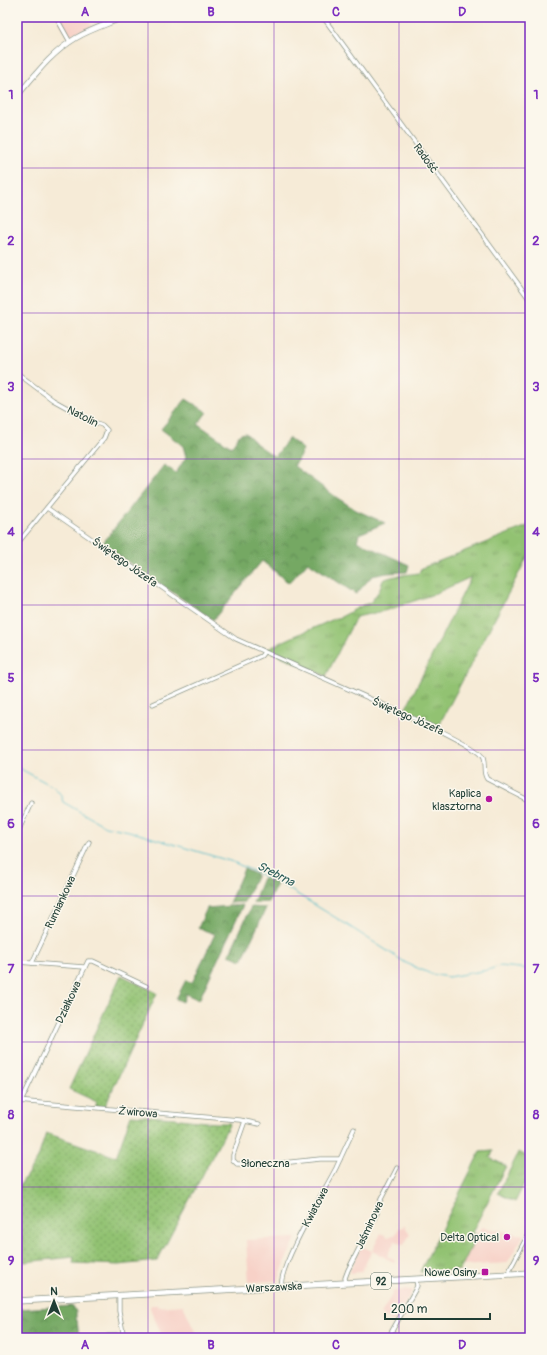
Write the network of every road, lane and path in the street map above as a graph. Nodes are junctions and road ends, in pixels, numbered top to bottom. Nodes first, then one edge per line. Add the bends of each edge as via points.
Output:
1 (56, 17) edge
2 (124, 17) edge
3 (323, 17) edge
4 (70, 42) junction
5 (17, 96) edge
6 (530, 300) edge
7 (17, 373) edge
8 (47, 508) junction
9 (17, 544) edge
10 (264, 652) junction
11 (153, 704) dead end
12 (530, 801) edge
13 (31, 803) dead end
14 (17, 834) edge
15 (89, 842) dead end
16 (17, 962) edge
17 (32, 963) junction
18 (84, 967) junction
19 (146, 986) dead end
20 (19, 1102) edge
21 (244, 1121) junction
22 (259, 1124) dead end
23 (354, 1129) dead end
24 (340, 1159) junction
25 (397, 1168) dead end
26 (530, 1231) edge
27 (530, 1273) edge
28 (509, 1274) junction
29 (416, 1280) junction
30 (346, 1283) junction
31 (282, 1287) junction
32 (119, 1296) junction
33 (17, 1301) edge
34 (124, 1338) edge
35 (388, 1338) edge

1 - 4 street
2 - 4 street
3 - 6 street, Radość
4 - 5 street via 51,57
7 - 8 street, Natolin via 53,400 107,430 104,438
8 - 9 street
8 - 10 street, Świętego Józefa via 236,639
10 - 11 street via 261,656
10 - 12 street, Świętego Józefa via 455,738 482,756 487,779
13 - 14 street
15 - 17 street, Rumiankowa
16 - 17 street
17 - 18 street
18 - 19 street, Działkowa via 88,960 93,961
18 - 20 street, Działkowa
20 - 21 street, Żwirowa
21 - 22 street, Żwirowa
21 - 24 street, Słoneczna via 233,1155 233,1160 237,1164
23 - 24 street, Kwiatowa
24 - 31 street, Kwiatowa via 290,1254 281,1280
25 - 30 street, Jaśminowa via 348,1270
26 - 28 street
27 - 28 main road, Warszawska / 92
28 - 29 main road, Warszawska / 92
29 - 30 main road, Warszawska / 92
29 - 35 street via 417,1286
30 - 31 main road, Warszawska / 92
31 - 32 main road, Warszawska / 92
32 - 33 main road, Warszawska / 92
32 - 34 street

